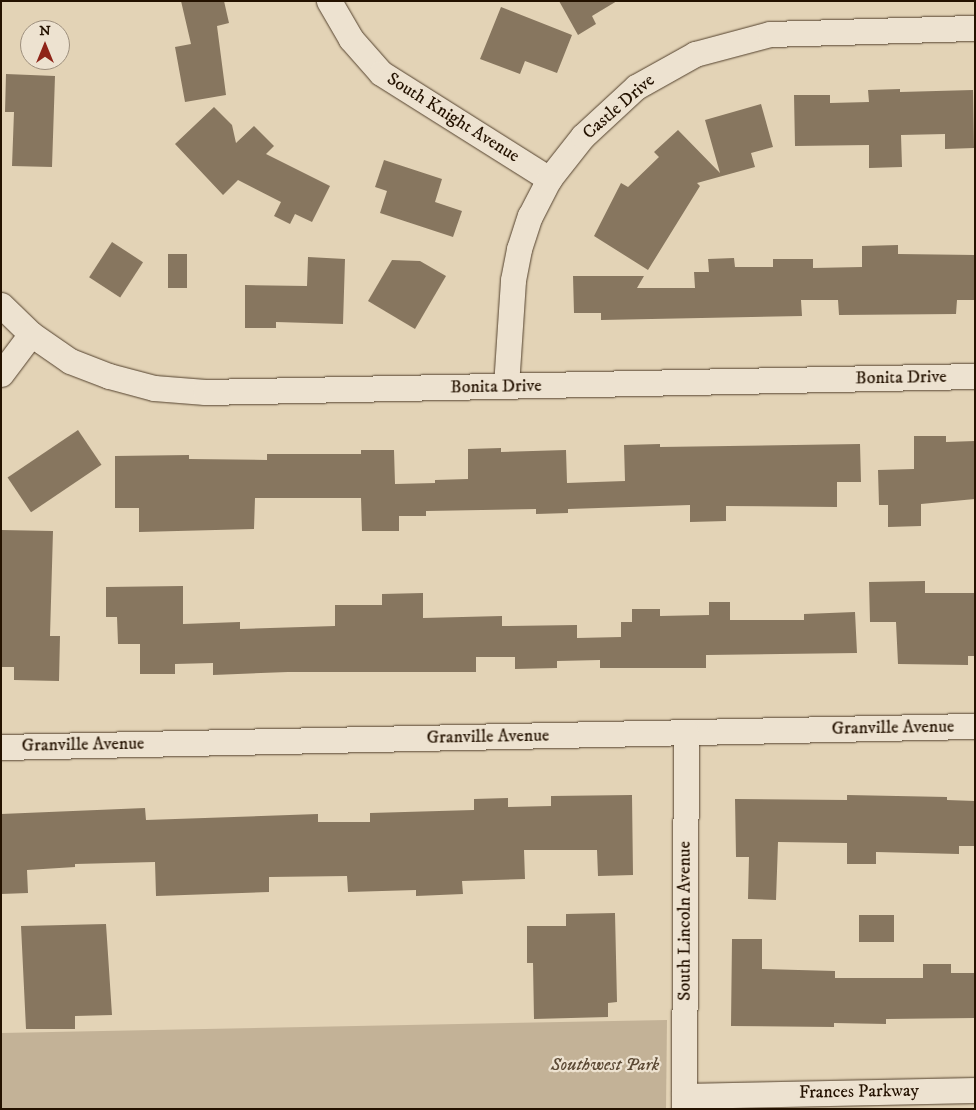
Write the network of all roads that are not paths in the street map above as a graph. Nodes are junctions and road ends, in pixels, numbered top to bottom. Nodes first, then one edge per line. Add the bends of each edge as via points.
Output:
1 (329, 1) edge
2 (975, 28) edge
3 (549, 179) junction
4 (1, 305) edge
5 (31, 334) junction
6 (1, 374) edge
7 (975, 376) edge
8 (506, 386) junction
9 (975, 726) edge
10 (686, 732) junction
11 (1, 747) edge
12 (975, 1090) edge
13 (684, 1102) edge

1 - 3 street, South Knight Avenue via 351,39 381,73
2 - 3 street, Castle Drive via 770,34 695,54 636,86 583,136
3 - 8 street, Castle Drive via 518,249 509,318
4 - 5 street, Bonita Drive
5 - 6 street
5 - 8 street, Bonita Drive via 70,360 108,376 154,388 214,392
7 - 8 street, Bonita Drive
9 - 10 street, Granville Avenue
10 - 11 street, Granville Avenue
10 - 13 street, South Lincoln Avenue
12 - 13 street, Frances Parkway

